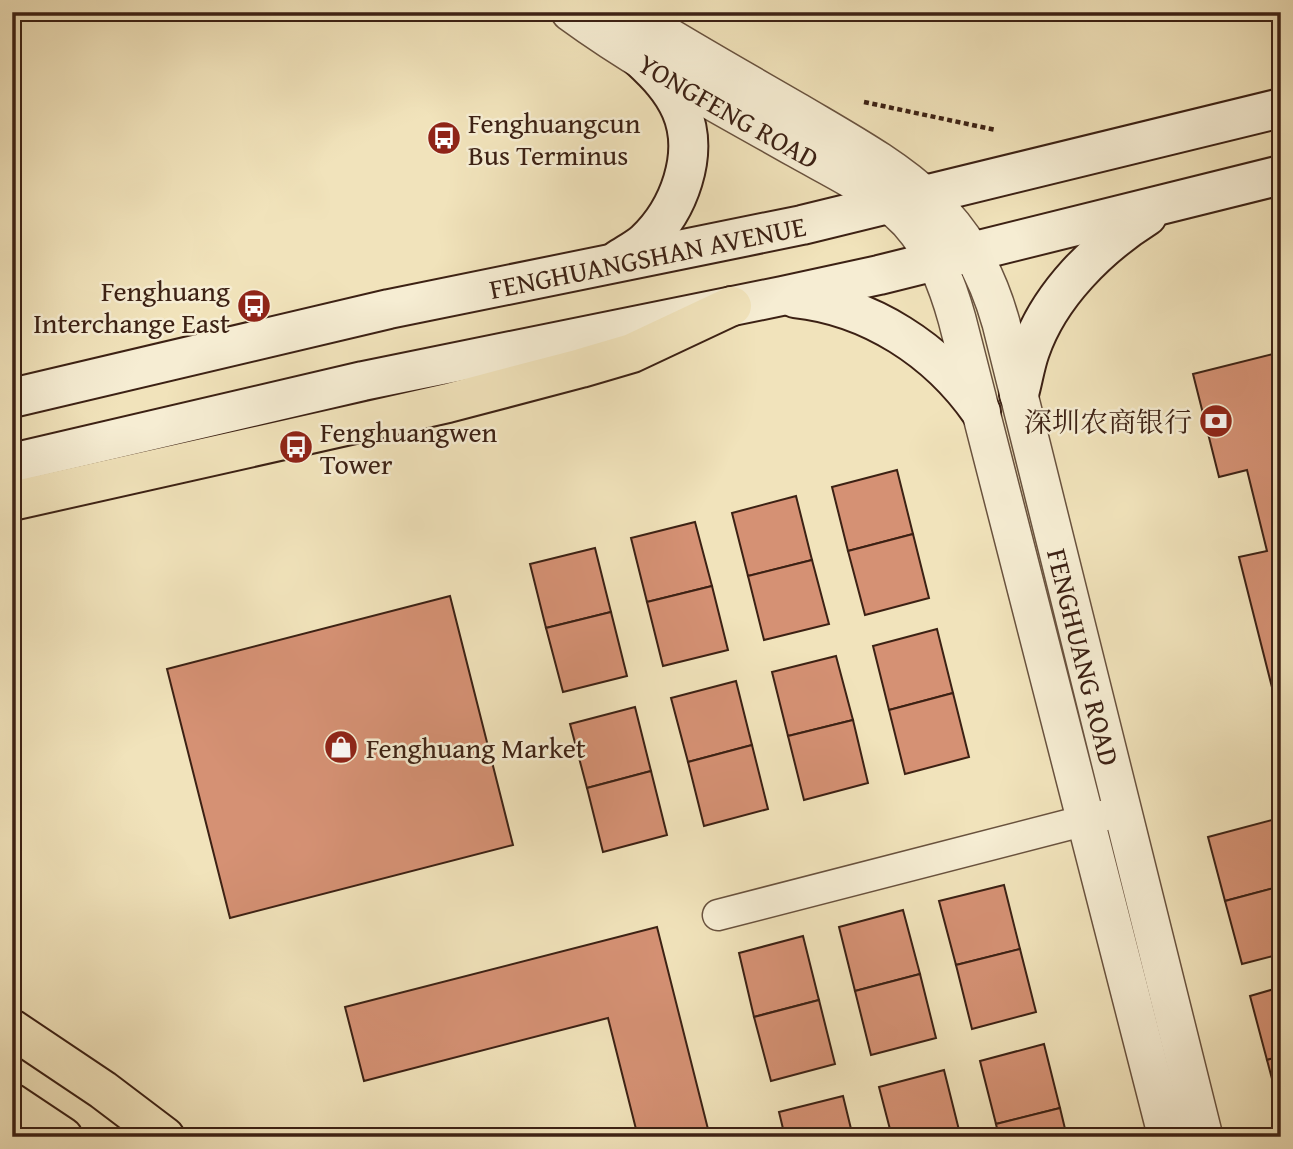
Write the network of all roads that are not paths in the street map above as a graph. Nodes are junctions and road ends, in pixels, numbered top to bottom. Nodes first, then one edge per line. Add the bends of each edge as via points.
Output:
1 (570, 12) edge
2 (628, 12) edge
3 (641, 60) junction
4 (1281, 108) edge
5 (1281, 176) edge
6 (908, 199) junction
7 (1167, 204) junction
8 (972, 252) junction
9 (936, 261) junction
10 (610, 264) junction
11 (782, 296) junction
12 (732, 306) junction
13 (1019, 394) junction
14 (12, 398) edge
15 (981, 412) junction
16 (12, 463) edge
17 (12, 501) edge
18 (1123, 810) junction
19 (1086, 820) junction
20 (718, 915) dead end
21 (12, 1029) edge
22 (12, 1103) edge
23 (63, 1137) edge
24 (165, 1137) edge
25 (1167, 1137) edge
26 (1204, 1137) edge

1 - 3 street, YONGFENG ROAD
2 - 6 street, YONGFENG ROAD via 887,165
3 - 6 street, YONGFENG ROAD
3 - 10 main road via 666,85 680,108 688,157 680,189 664,219 644,242
4 - 6 main road, FENGHUANGSHAN AVENUE
5 - 7 main road
6 - 8 street, FENGHUANG ROAD via 952,222
6 - 9 street, FENGHUANG ROAD
6 - 10 main road, FENGHUANGSHAN AVENUE
7 - 8 main road
7 - 13 main road via 1113,240 1065,290 1030,350
8 - 9 main road
8 - 13 street, FENGHUANG ROAD via 997,308
9 - 11 main road
9 - 15 street, FENGHUANG ROAD via 951,296
10 - 14 main road, FENGHUANGSHAN AVENUE via 389,309
11 - 12 main road
11 - 15 main road via 845,308 898,333 944,368
12 - 16 main road via 402,373
12 - 17 main road via 632,353 581,368 448,403
13 - 18 street, FENGHUANG ROAD
15 - 19 street, FENGHUANG ROAD
18 - 19 street
18 - 26 street, FENGHUANG ROAD
19 - 20 street
19 - 25 street, FENGHUANG ROAD
21 - 24 main road
22 - 23 main road

